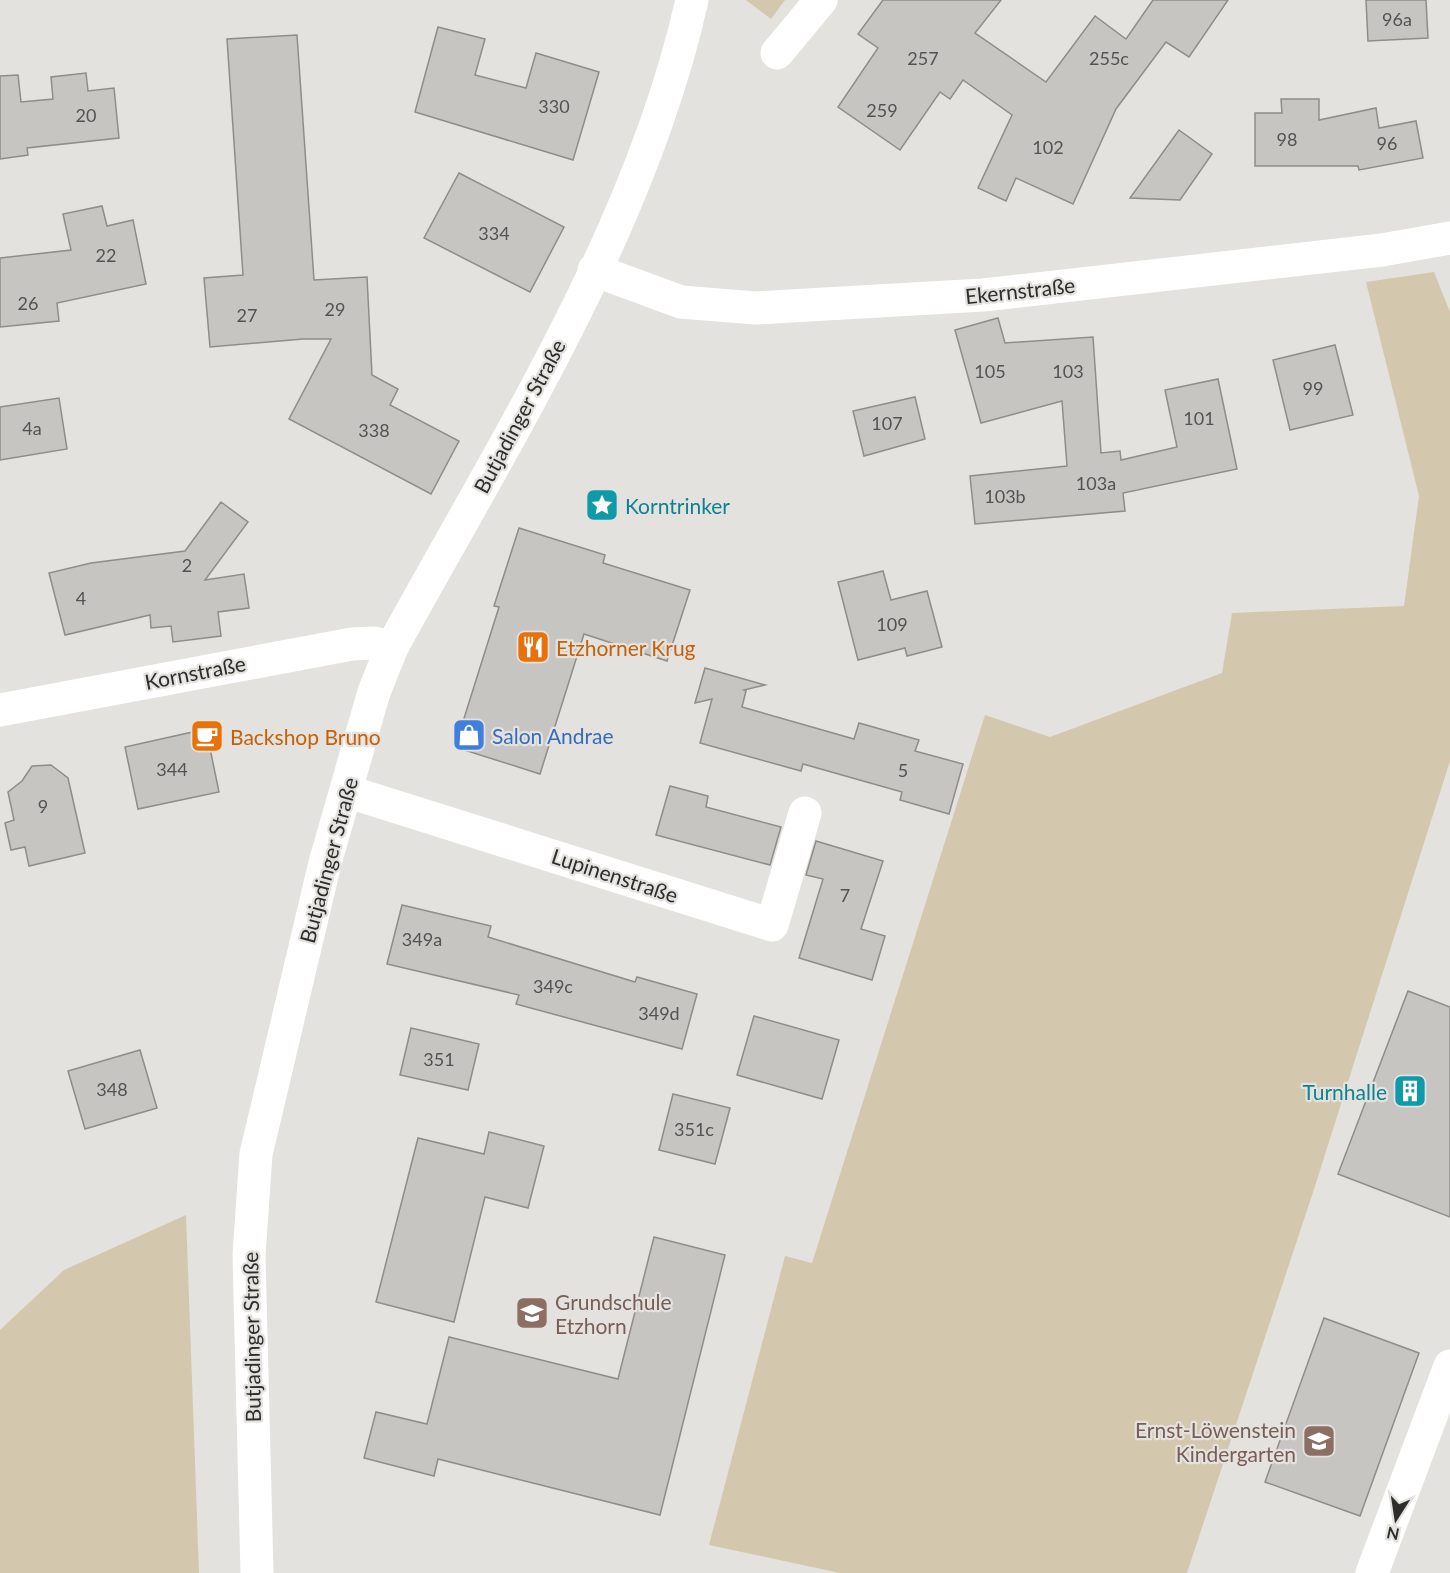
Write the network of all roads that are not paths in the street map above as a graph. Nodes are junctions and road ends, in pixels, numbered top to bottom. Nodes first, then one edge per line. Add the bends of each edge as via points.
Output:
1 (692, 0) edge
2 (821, 0) edge
3 (777, 53) dead end
4 (1450, 238) edge
5 (594, 270) junction
6 (392, 646) junction
7 (0, 710) edge
8 (346, 791) junction
9 (805, 813) dead end
10 (1450, 1366) edge
11 (257, 1573) edge
12 (1372, 1573) edge

1 - 5 street, Butjadinger Straße via 647,152
2 - 3 street
4 - 5 street, Ekernstraße via 1382,250 983,295 755,308 681,302
5 - 6 street, Butjadinger Straße via 548,365
6 - 7 street, Kornstraße via 352,644
6 - 8 street, Butjadinger Straße via 374,692
8 - 9 street, Lupinenstraße via 772,925
8 - 11 street, Butjadinger Straße via 325,863 256,1155 249,1255
10 - 12 street

